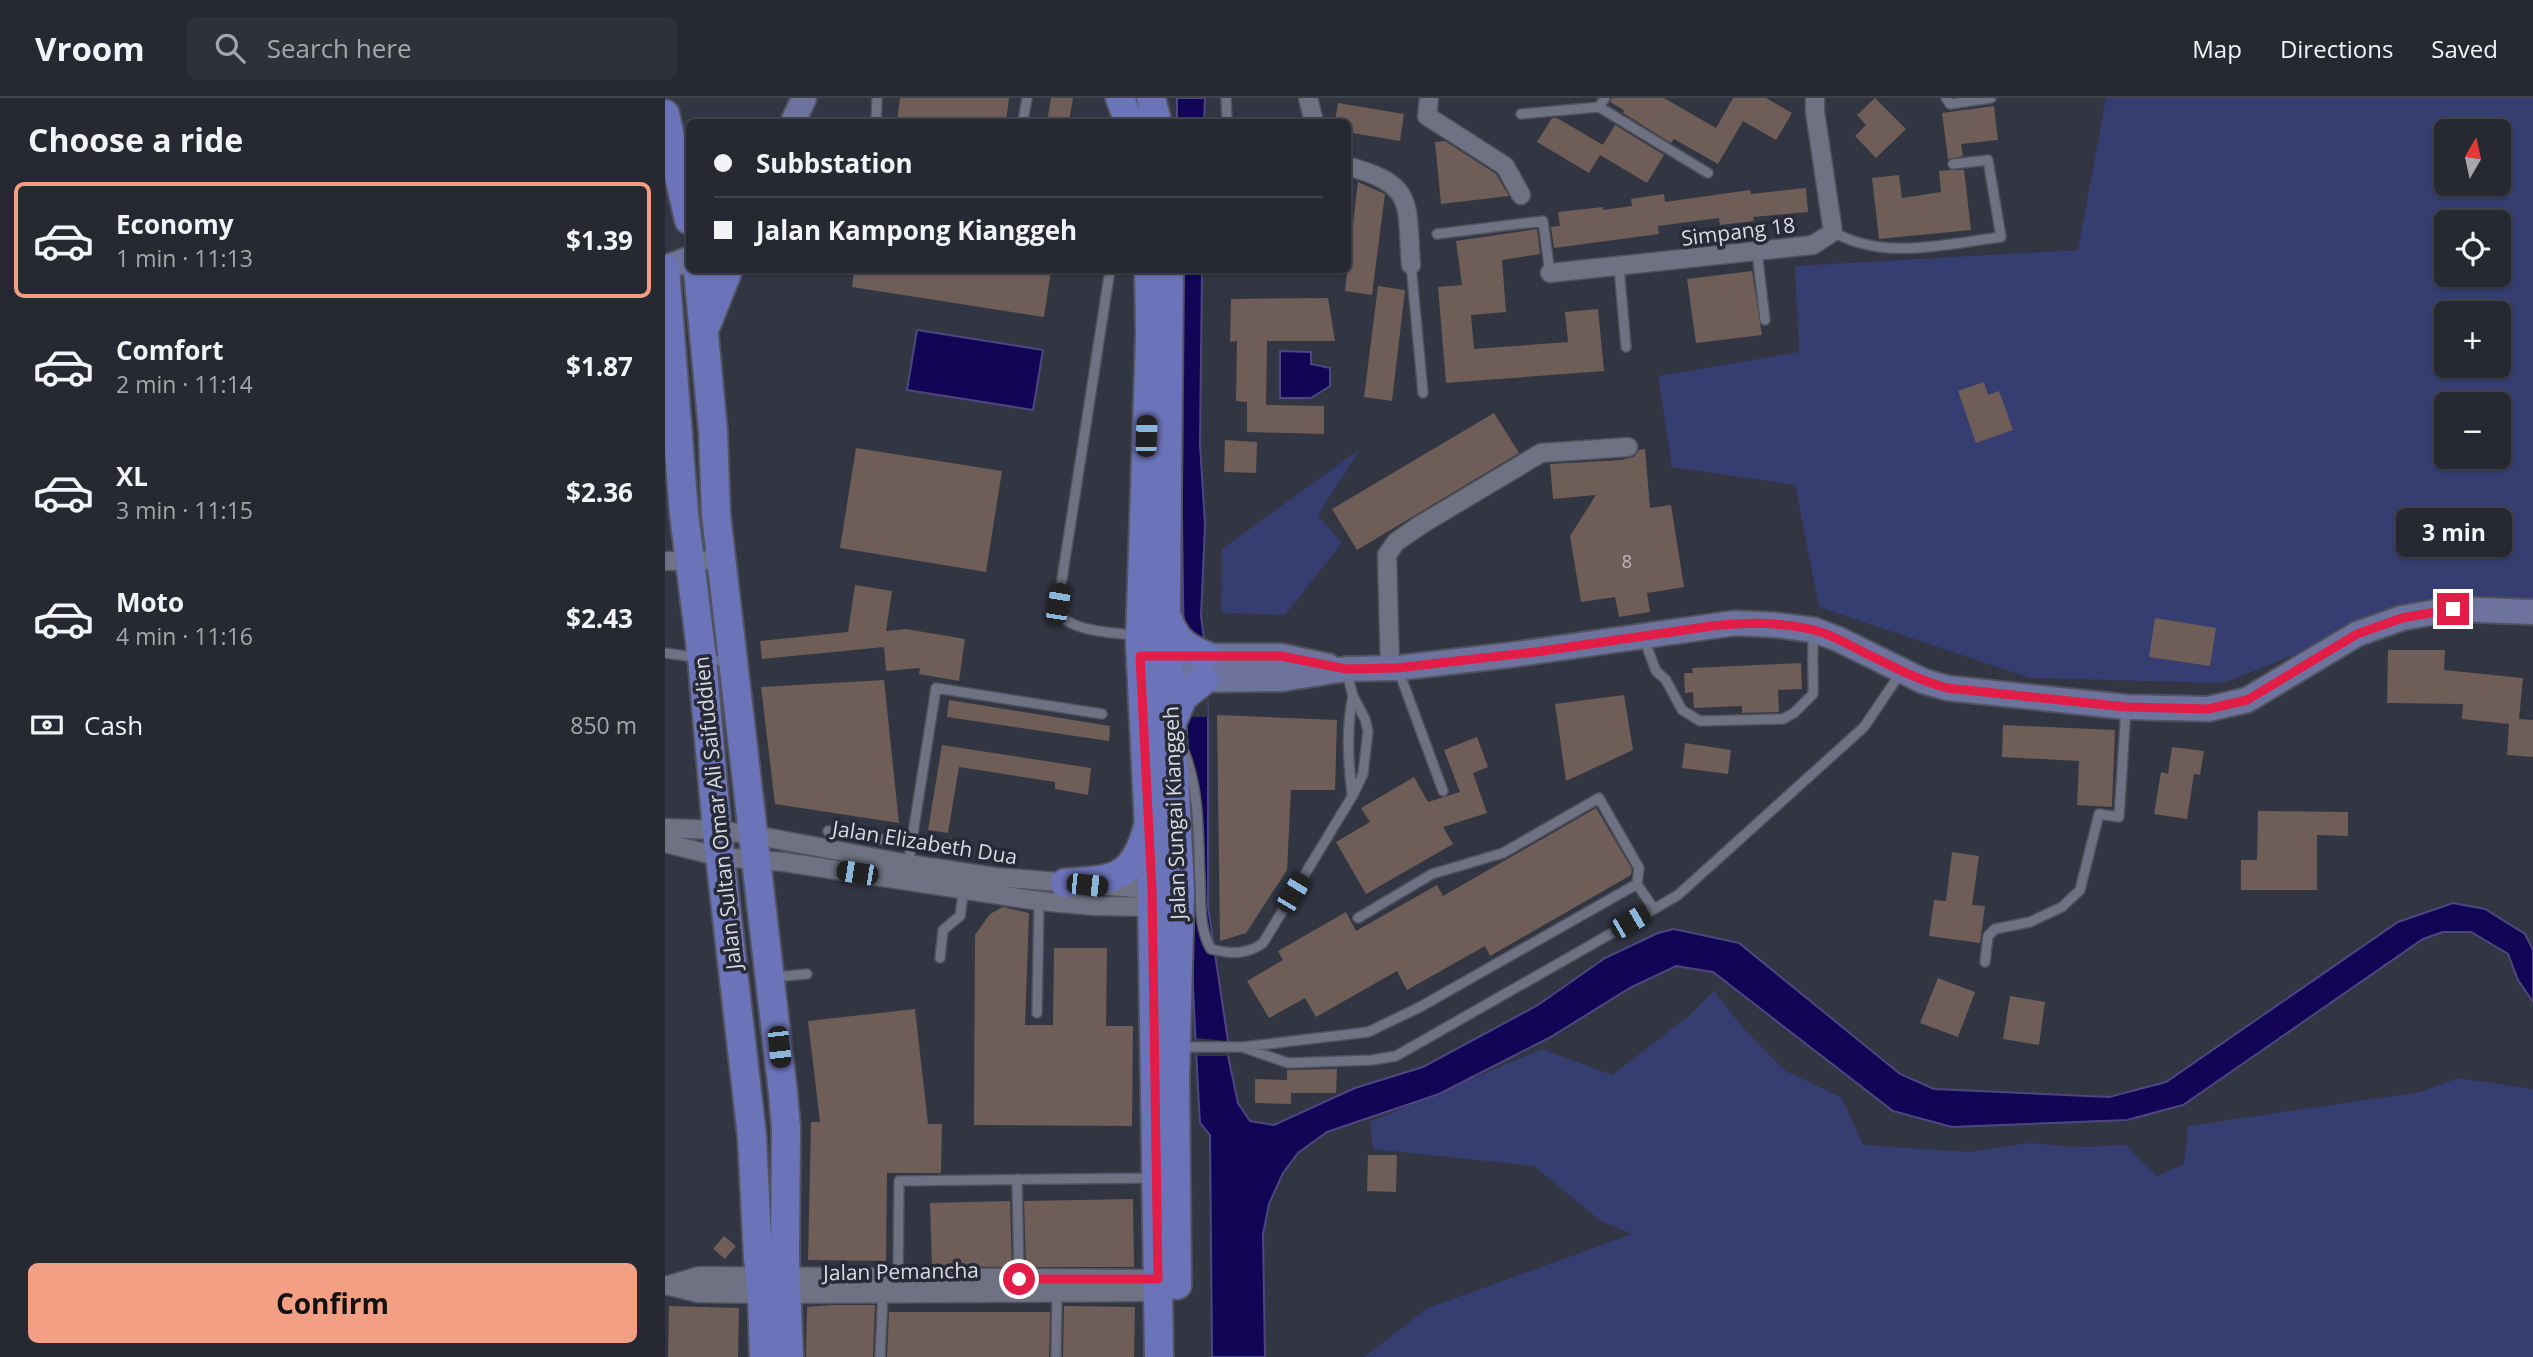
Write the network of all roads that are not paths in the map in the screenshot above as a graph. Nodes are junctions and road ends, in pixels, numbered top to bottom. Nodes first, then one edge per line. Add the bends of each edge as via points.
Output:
1 (804, 98) edge
2 (877, 98) edge
3 (1027, 98) edge
4 (1120, 98) edge
5 (1151, 98) edge
6 (1226, 98) edge
7 (1308, 98) edge
8 (1429, 98) edge
9 (1605, 98) edge
10 (1815, 98) edge
11 (1946, 98) edge
12 (1991, 98) edge
13 (1598, 107) junction
14 (665, 114) edge
15 (1521, 114) dead end
16 (1227, 118) dead end
17 (794, 119) edge
18 (876, 119) edge
19 (1024, 119) edge
20 (1128, 119) edge
21 (1156, 119) edge
22 (1313, 119) edge
23 (1953, 164) dead end
24 (1351, 167) edge
25 (684, 172) edge
26 (1708, 173) dead end
27 (686, 191) edge
28 (1521, 195) dead end
29 (1833, 232) junction
30 (1437, 234) dead end
31 (1756, 252) junction
32 (1411, 265) joint
33 (1619, 267) junction
34 (686, 271) edge
35 (699, 273) edge
36 (727, 273) edge
37 (1110, 273) edge
38 (1149, 273) edge
39 (1169, 273) edge
40 (1550, 274) joint
41 (666, 275) edge
42 (1765, 320) dead end
43 (705, 329) junction
44 (1626, 346) dead end
45 (1423, 393) dead end
46 (1628, 447) dead end
47 (721, 560) junction
48 (677, 561) edge
49 (2533, 612) edge
50 (1814, 630) junction
51 (1643, 637) junction
52 (665, 653) edge
53 (1140, 658) junction
54 (702, 659) junction
55 (732, 663) junction
56 (1192, 668) junction
57 (1393, 668) junction
58 (1346, 669) junction
59 (1902, 671) junction
60 (1353, 696) junction
61 (2126, 707) junction
62 (1102, 714) dead end
63 (1176, 739) junction
64 (1443, 791) dead end
65 (1353, 795) junction
66 (1149, 822) junction
67 (665, 828) edge
68 (828, 831) dead end
69 (665, 843) edge
70 (719, 843) junction
71 (911, 844) junction
72 (756, 848) junction
73 (907, 872) junction
74 (965, 881) junction
75 (1065, 883) junction
76 (1637, 884) junction
77 (1166, 899) junction
78 (1039, 901) junction
79 (1654, 909) junction
80 (1358, 918) dead end
81 (767, 943) junction
82 (731, 947) junction
83 (940, 958) dead end
84 (1985, 962) dead end
85 (807, 974) dead end
86 (772, 978) junction
87 (1037, 1013) dead end
88 (1183, 1047) junction
89 (1242, 1047) junction
90 (783, 1093) junction
91 (748, 1098) junction
92 (1155, 1178) junction
93 (1017, 1179) junction
94 (898, 1278) junction
95 (1019, 1279) junction
96 (667, 1285) edge
97 (1168, 1285) junction
98 (774, 1286) junction
99 (1057, 1292) junction
100 (883, 1293) junction
101 (764, 1357) edge
102 (789, 1357) edge
103 (880, 1357) edge
104 (1056, 1357) edge
105 (1159, 1357) edge
106 (1178, 1357) edge

1 - 17 main road
2 - 18 lane
3 - 19 lane
4 - 20 main road
5 - 21 main road
6 - 16 lane
7 - 22 street
8 - 28 street via 1427,116 1505,166
9 - 13 lane
10 - 29 street
11 - 12 lane via 1950,104
13 - 15 lane
13 - 26 lane
14 - 25 main road
23 - 29 lane via 1988,160 2001,237 1890,249
24 - 32 street via 1377,174 1402,194
25 - 27 main road
29 - 31 street, Simpang 18 via 1813,245
30 - 40 lane via 1543,220
31 - 33 street, Simpang 18
31 - 42 lane
32 - 45 lane
33 - 40 street, Simpang 18
33 - 44 lane
34 - 41 main road
35 - 43 main road, Jalan Sultan Omar Ali Saifuddien
36 - 43 main road
37 - 53 lane via 1058,611 1077,627
38 - 53 main road, Jalan Sungai Kianggeh
39 - 56 main road via 1166,613
41 - 48 main road, Jalan Sultan Omar Ali Saifuddien
43 - 47 main road, Jalan Sultan Omar Ali Saifuddien
46 - 57 street via 1541,453 1396,542 1387,555
47 - 48 street
47 - 55 main road, Jalan Sultan Omar Ali Saifuddien
48 - 54 main road, Jalan Sultan Omar Ali Saifuddien
49 - 61 main road via 2453,609 2402,618 2357,634 2247,700 2208,709
50 - 51 main road via 1735,623
50 - 51 lane via 1813,694 1783,719 1700,722 1682,709 1656,671
50 - 59 main road
51 - 57 main road
52 - 54 lane
53 - 56 main road
53 - 66 main road, Jalan Sungai Kianggeh
54 - 55 lane
54 - 70 main road, Jalan Sultan Omar Ali Saifuddien
55 - 72 main road, Jalan Sultan Omar Ali Saifuddien
56 - 58 main road via 1282,679
56 - 63 main road, Jalan Sungai Kianggeh
57 - 58 main road
57 - 64 lane
58 - 60 lane
59 - 61 main road via 1947,688
59 - 79 lane via 1864,727 1678,895
60 - 65 lane via 1348,737
60 - 65 lane via 1368,731 1363,774
61 - 84 lane via 2119,817 2099,814 2080,890 2062,907 2043,916 1995,929 1988,936
62 - 71 lane via 936,688
63 - 65 lane via 1193,781 1201,914 1210,949 1244,953 1263,943
63 - 77 main road, Jalan Sungai Kianggeh
66 - 75 main road via 1136,860 1125,871 1109,879
66 - 77 main road, Jalan Sungai Kianggeh
67 - 70 street, Jalan Elizabeth Dua
68 - 71 lane
69 - 70 street, Jalan Elizabeth Dua
70 - 72 street, Jalan Elizabeth Dua
70 - 72 street, Jalan Elizabeth Dua
70 - 82 main road, Jalan Sultan Omar Ali Saifuddien
71 - 73 lane
72 - 73 street, Jalan Elizabeth Dua
72 - 73 street, Jalan Elizabeth Dua via 784,862
72 - 81 main road, Jalan Sultan Omar Ali Saifuddien
73 - 74 street, Jalan Elizabeth Dua
74 - 75 street, Jalan Elizabeth Dua
74 - 78 street, Jalan Elizabeth Dua
74 - 83 lane via 960,916 943,930
75 - 77 street, Jalan Elizabeth Dua
76 - 79 lane
76 - 80 lane via 1639,868 1599,799 1503,853 1432,874
76 - 89 lane via 1369,1032
77 - 78 street, Jalan Elizabeth Dua via 1095,906
77 - 88 main road, Jalan Sungai Kianggeh
77 - 92 main road, Jalan Sungai Kianggeh
78 - 87 lane
79 - 89 lane via 1396,1055 1288,1063
81 - 82 main road
81 - 86 main road, Jalan Sultan Omar Ali Saifuddien
82 - 91 main road, Jalan Sultan Omar Ali Saifuddien
85 - 86 lane
86 - 90 main road, Jalan Sultan Omar Ali Saifuddien
88 - 89 lane
88 - 97 main road, Jalan Sungai Kianggeh
90 - 91 main road
90 - 98 main road, Jalan Sultan Omar Ali Saifuddien via 786,1151
91 - 98 main road, Jalan Sultan Omar Ali Saifuddien via 756,1186
92 - 93 lane
92 - 97 main road, Jalan Sungai Kianggeh
93 - 94 lane via 898,1181
93 - 95 lane
94 - 95 street, Jalan Pemancha
94 - 98 street, Jalan Pemancha
95 - 97 street, Jalan Pemancha
96 - 98 street, Jalan Pemancha via 699,1276
97 - 99 street, Jalan Pemancha
97 - 105 main road, Jalan Sungai Kianggeh
97 - 106 main road, Jalan Sungai Kianggeh
98 - 100 street, Jalan Pemancha
98 - 101 main road, Jalan Sultan Omar Ali Saifuddien
98 - 102 main road, Jalan Sultan Omar Ali Saifuddien
99 - 100 street, Jalan Pemancha
99 - 104 lane
100 - 103 lane

